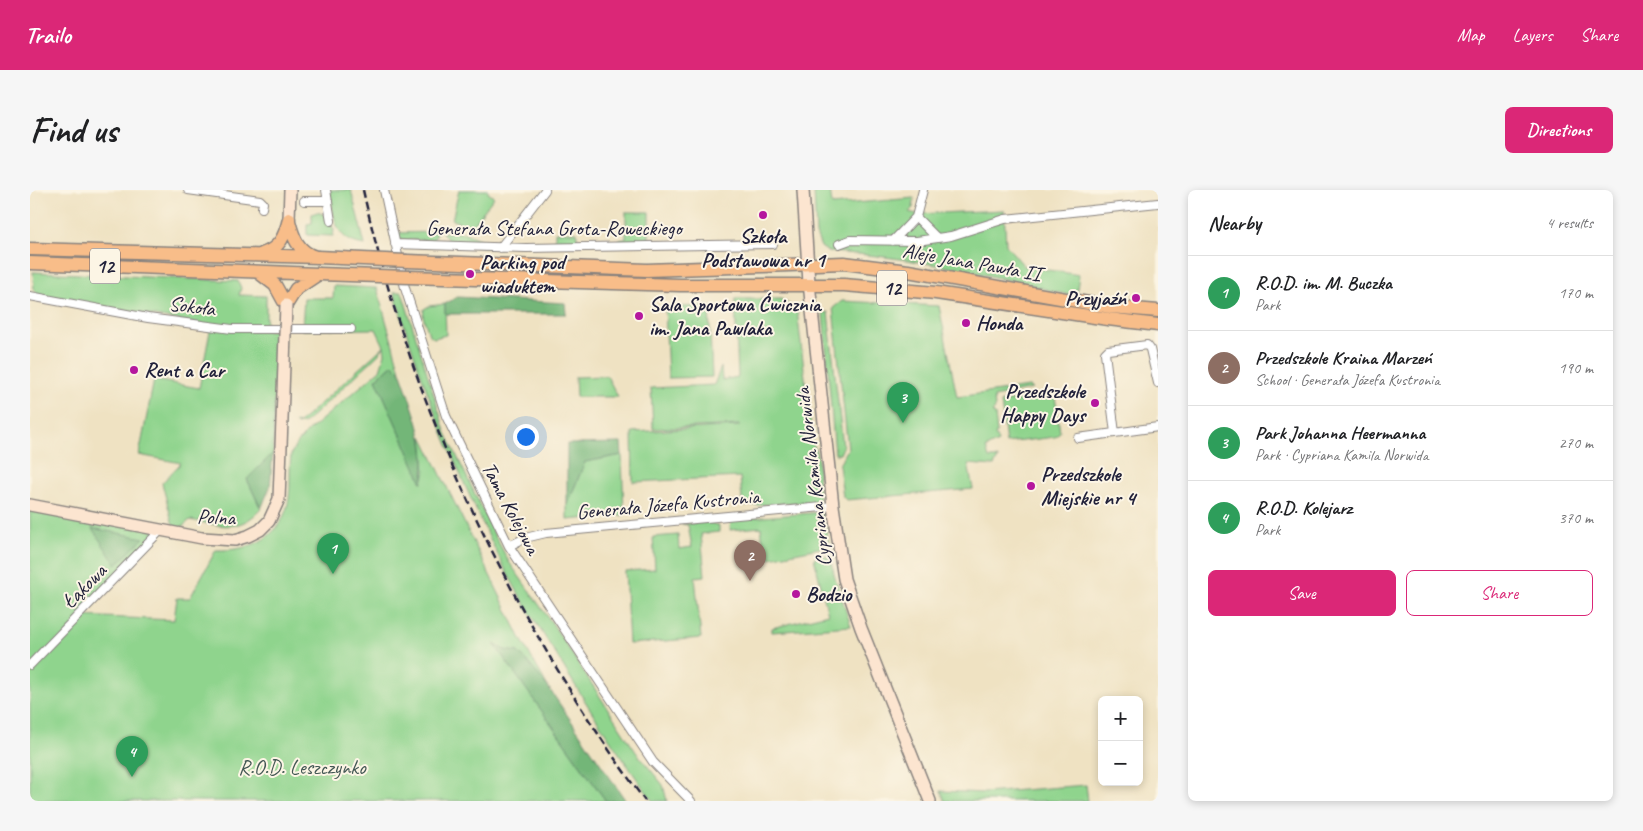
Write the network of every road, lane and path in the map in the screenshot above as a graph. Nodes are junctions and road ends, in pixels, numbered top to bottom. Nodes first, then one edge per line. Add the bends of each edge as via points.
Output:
1 (188, 190) edge
2 (290, 190) edge
3 (326, 190) edge
4 (384, 190) edge
5 (545, 190) edge
6 (803, 190) edge
7 (923, 191) edge
8 (304, 201) dead end
9 (328, 201) junction
10 (1158, 204) edge
11 (262, 208) dead end
12 (916, 217) junction
13 (289, 219) junction
14 (331, 222) dead end
15 (937, 238) junction
16 (893, 241) junction
17 (395, 244) junction
18 (773, 244) dead end
19 (839, 244) dead end
20 (500, 248) junction
21 (30, 249) edge
22 (256, 255) junction
23 (318, 257) junction
24 (30, 263) edge
25 (808, 263) junction
26 (256, 271) junction
27 (319, 274) junction
28 (809, 284) junction
29 (30, 296) edge
30 (286, 305) junction
31 (1158, 311) edge
32 (1158, 324) edge
33 (351, 330) dead end
34 (1158, 384) edge
35 (1158, 428) edge
36 (1115, 433) junction
37 (1078, 438) dead end
38 (30, 505) edge
39 (832, 506) junction
40 (161, 530) junction
41 (509, 546) junction
42 (30, 665) edge
43 (691, 801) edge
44 (930, 801) edge

1 - 11 street via 260,200
2 - 13 street
3 - 9 street
4 - 17 street, Tama Kolejowa
5 - 20 street
6 - 25 street, Cypriana Kamila Norwida
7 - 12 street
8 - 9 street
9 - 14 street
10 - 15 street via 1005,219
12 - 15 street
12 - 16 street
13 - 22 main road via 281,242 270,251
13 - 23 main road via 300,247
15 - 16 street via 917,242
16 - 19 street via 850,240
17 - 20 street, Generała Stefana Grota-Roweckiego
17 - 41 street, Tama Kolejowa via 404,288 446,416
18 - 20 street, Generała Stefana Grota-Roweckiego
21 - 22 main road, 12
22 - 23 main road, 12
23 - 25 main road, 12, bridge via 538,267 695,269
24 - 26 main road, 12
25 - 28 street, Cypriana Kamila Norwida
25 - 31 main road, Aleje Jana Pawła II / 12 via 876,266 1103,306
26 - 27 main road, 12
26 - 30 main road via 276,285
27 - 28 main road, 12, bridge via 538,282
27 - 30 main road via 296,289
28 - 32 main road, Aleje Jana Pawła II / 12 via 928,292
28 - 39 street, Cypriana Kamila Norwida
29 - 33 street, Sokoła via 148,318 232,329
30 - 40 street, Polna, bridge via 279,499 275,511 260,530 235,540
34 - 36 street via 1147,345 1105,353
35 - 36 street
36 - 37 street
38 - 40 street, Polna
39 - 41 street, Generała Józefa Kustronia via 546,533
39 - 44 street, Cypriana Kamila Norwida via 844,579
40 - 42 street, Łąkowa
41 - 43 street, Tama Kolejowa via 653,762

